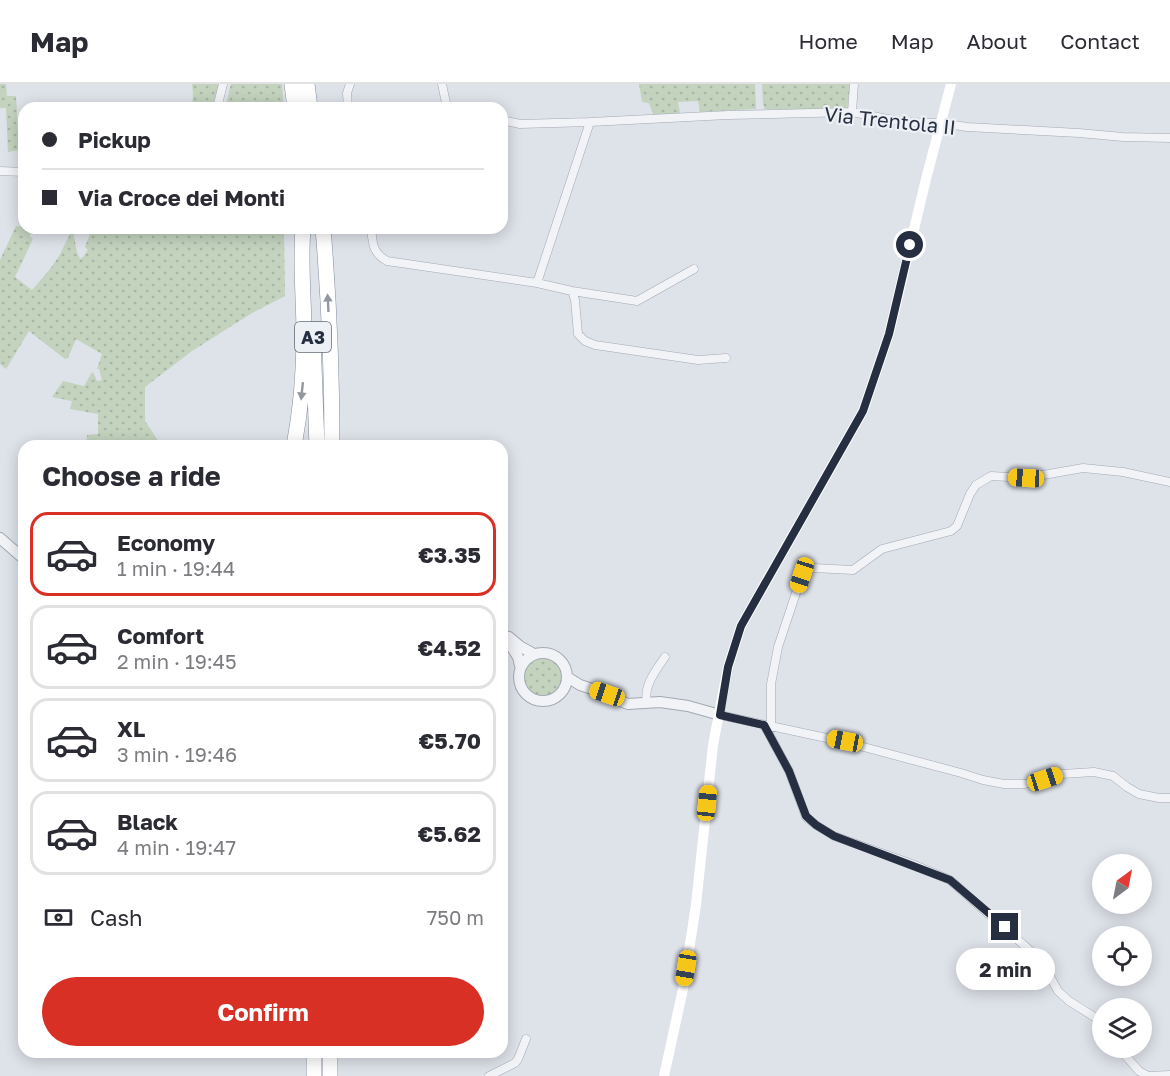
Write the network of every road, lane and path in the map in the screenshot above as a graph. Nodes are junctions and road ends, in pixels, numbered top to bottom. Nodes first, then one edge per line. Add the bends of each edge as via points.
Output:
1 (224, 84) edge
2 (292, 84) edge
3 (307, 84) edge
4 (350, 84) edge
5 (442, 84) edge
6 (854, 84) edge
7 (951, 84) edge
8 (219, 102) edge
9 (294, 102) edge
10 (309, 102) edge
11 (348, 102) edge
12 (446, 102) edge
13 (852, 112) junction
14 (508, 121) edge
15 (590, 123) junction
16 (941, 123) junction
17 (1170, 138) edge
18 (0, 171) edge
19 (18, 172) edge
20 (303, 234) edge
21 (304, 234) edge
22 (322, 234) edge
23 (372, 234) edge
24 (694, 269) dead end
25 (537, 283) junction
26 (572, 291) junction
27 (726, 358) dead end
28 (295, 440) edge
29 (317, 440) edge
30 (332, 440) edge
31 (1170, 482) edge
32 (0, 538) edge
33 (18, 554) edge
34 (508, 637) edge
35 (508, 641) edge
36 (534, 654) junction
37 (665, 657) dead end
38 (520, 666) junction
39 (567, 677) junction
40 (580, 686) junction
41 (563, 690) junction
42 (646, 703) junction
43 (720, 715) junction
44 (768, 725) junction
45 (1170, 798) edge
46 (1092, 1015) edge
47 (526, 1039) dead end
48 (314, 1058) edge
49 (330, 1058) edge
50 (1128, 1058) edge
51 (1170, 1075) edge
52 (314, 1076) edge
53 (330, 1076) edge
54 (489, 1076) edge
55 (664, 1076) edge
56 (1148, 1076) edge

1 - 8 street
2 - 9 highway
3 - 10 highway
4 - 11 street
5 - 12 street
6 - 13 street
7 - 16 main road
13 - 15 street, Via Trentola II
13 - 16 street, Via Trentola II via 903,122
14 - 15 street, Via Trentola II
15 - 25 street
16 - 17 street, Via Trentola II
16 - 43 main road via 889,334 863,411 741,626 728,667
18 - 19 street
20 -> 28 highway via 304,371
21 - 29 highway, A3
30 -> 22 highway, A3
23 - 25 street via 374,248 387,261
24 - 26 street via 637,301
25 - 26 street
26 - 27 street via 578,334 594,345 698,360
31 - 44 street via 1083,468 1026,478 991,476 976,485 951,531 882,549 853,570 806,570 778,647
32 - 33 street
34 - 36 street
35 - 38 street
36 - 38 street
36 - 39 street via 553,654
37 - 42 street via 647,686
38 - 41 street via 519,684 531,698 549,700
39 - 40 street
39 - 41 street
40 - 41 street
40 - 42 street via 628,704
42 - 43 street via 688,706
43 - 44 street
43 - 55 main road via 683,989
44 - 45 street via 845,741 1004,784 1094,772 1113,776 1139,794
44 - 46 street via 806,816 816,825 834,836 950,880 1034,954 1058,991
47 - 54 street via 515,1063
48 - 52 highway
49 - 53 highway
50 - 56 street
51 - 56 street

